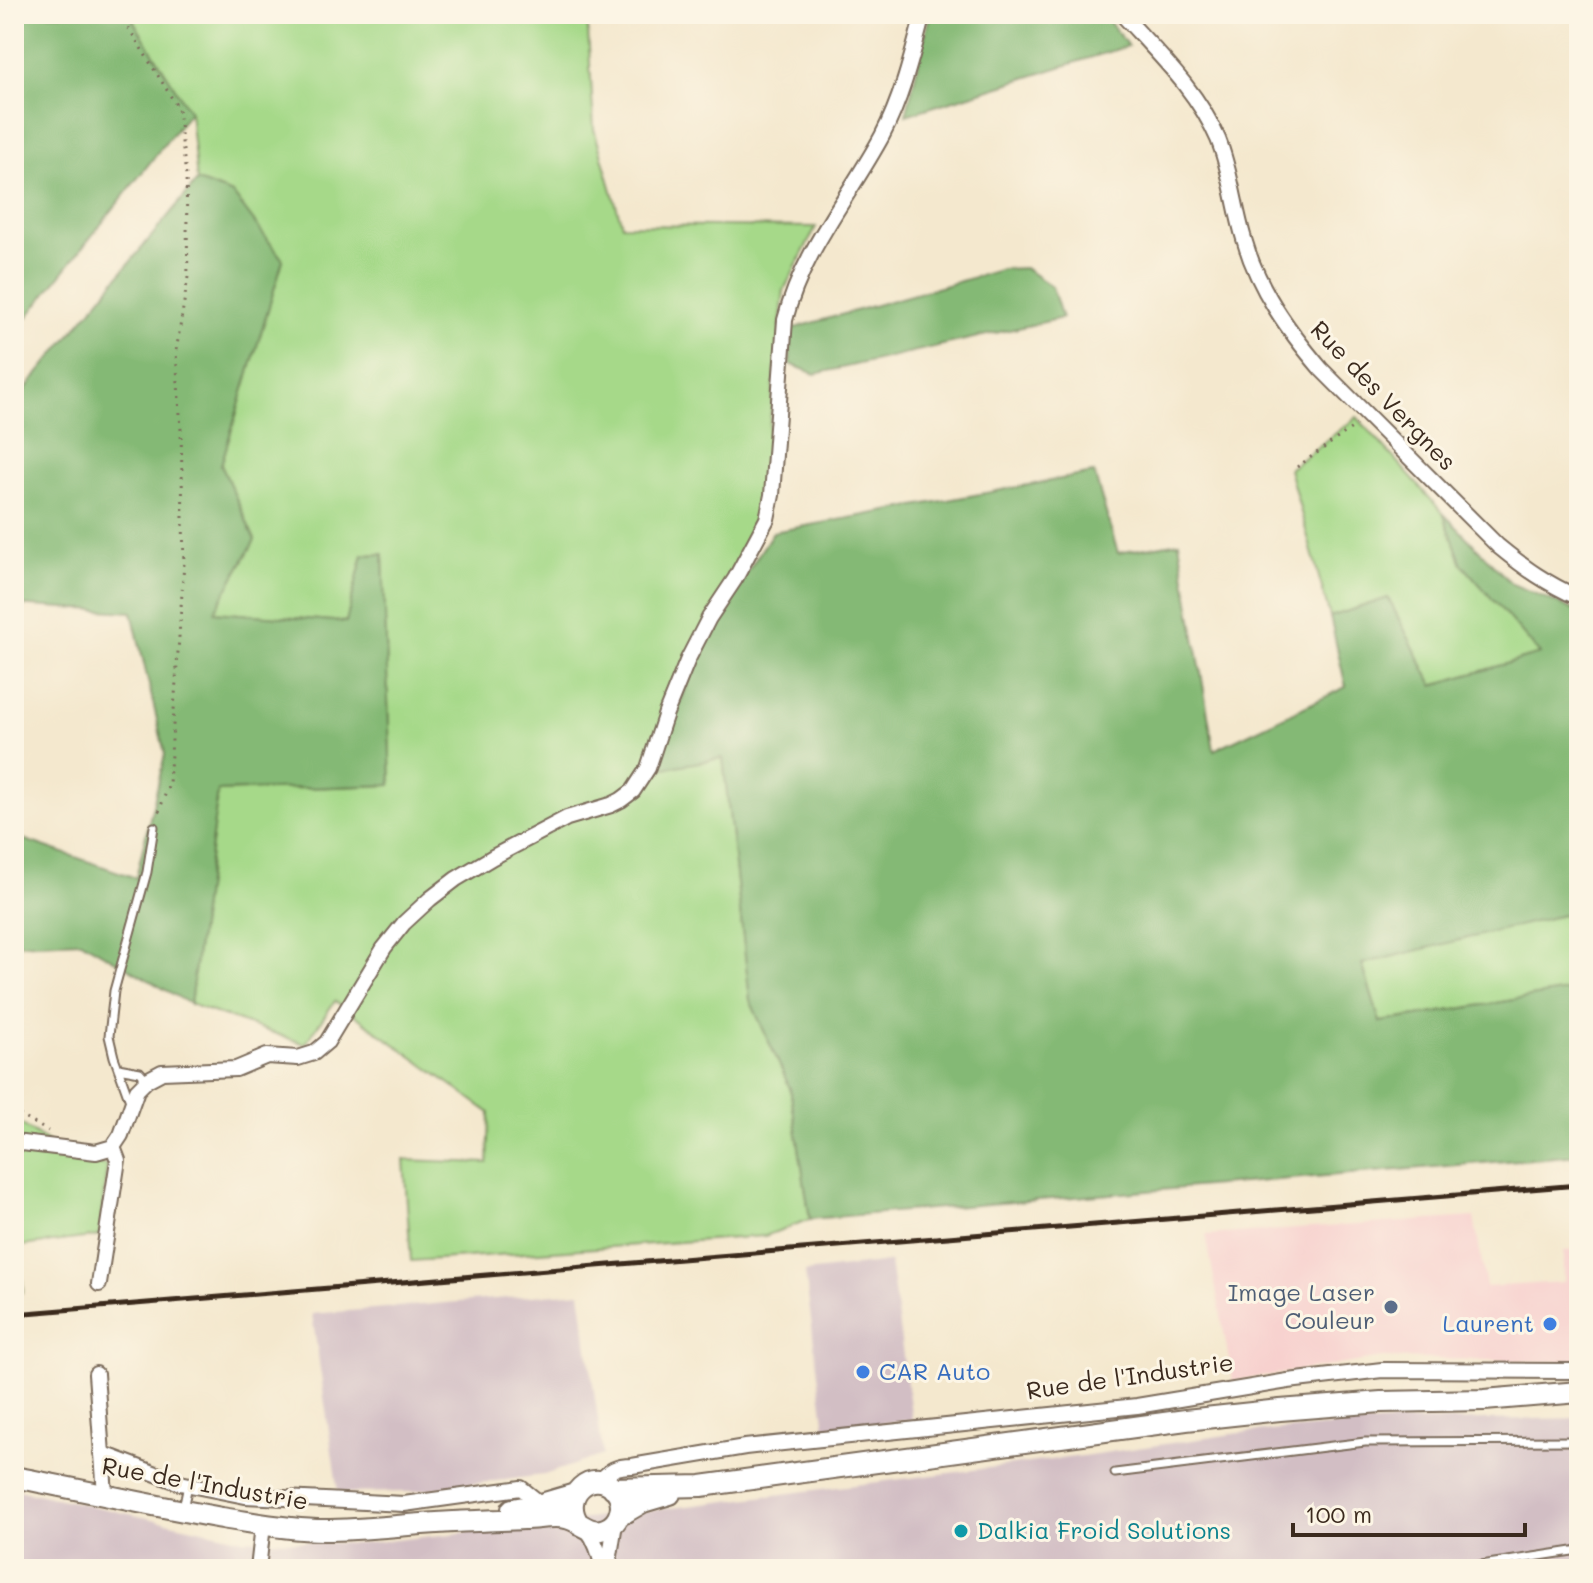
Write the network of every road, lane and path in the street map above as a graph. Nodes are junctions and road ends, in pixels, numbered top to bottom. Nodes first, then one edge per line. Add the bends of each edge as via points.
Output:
1 (120, 14) edge
2 (923, 14) edge
3 (1122, 14) edge
4 (1368, 416) junction
5 (1297, 467) dead end
6 (1579, 598) edge
7 (154, 827) joint
8 (118, 1068) junction
9 (147, 1080) junction
10 (131, 1104) junction
11 (14, 1109) edge
12 (14, 1142) edge
13 (113, 1147) junction
14 (62, 1148) junction
15 (99, 1284) dead end
16 (1579, 1371) edge
17 (96, 1374) dead end
18 (1579, 1392) edge
19 (1484, 1400) junction
20 (1579, 1402) edge
21 (1579, 1441) edge
22 (101, 1453) junction
23 (1115, 1473) dead end
24 (14, 1477) edge
25 (188, 1485) junction
26 (607, 1485) junction
27 (701, 1486) junction
28 (105, 1494) junction
29 (575, 1494) junction
30 (541, 1504) junction
31 (183, 1511) junction
32 (617, 1520) junction
33 (437, 1522) junction
34 (263, 1525) junction
35 (582, 1526) junction
36 (1579, 1550) edge
37 (258, 1569) edge
38 (606, 1569) edge
39 (1455, 1569) edge

1 - 7 path via 178,108 186,176 188,277 176,352 184,563 169,784
2 - 9 street via 903,89 882,136 791,296 767,519 688,659 648,768 633,791 493,857 430,899 384,948 327,1042 314,1053 267,1056 236,1069 162,1072
3 - 4 street, Rue des Vergnes via 1204,112 1226,162 1245,243 1282,319
4 - 5 path
4 - 6 street, Rue des Vergnes via 1498,546 1550,585
7 - 8 lane via 114,991 109,1036
8 - 9 lane via 140,1072
8 - 10 lane
9 - 10 street
10 - 13 street
11 - 14 path via 58,1137
12 - 14 street
13 - 14 street via 96,1152
13 - 15 street via 118,1160
16 - 26 street, Rue de l'Industrie via 1382,1370 1288,1381 1137,1406 745,1447 619,1466 612,1469
17 - 22 street
18 - 19 main road, Rue de l'Industrie
19 - 20 main road, Rue de l'Industrie
19 - 27 main road, Rue de l'Industrie via 1367,1403 1186,1420
21 - 23 lane via 1365,1442
22 - 25 street, Rue de l'Industrie
22 - 28 street
24 - 28 main road, Rue de l'Industrie
25 - 30 street, Rue de l'Industrie via 245,1496 404,1504 521,1488
25 - 31 lane
26 - 27 main road, Rue de l'Industrie
26 - 29 main road via 585,1484
26 - 32 main road via 621,1501
27 - 32 main road, Rue de l'Industrie via 643,1502
28 - 31 main road, Rue de l'Industrie
29 - 30 main road, Rue de l'Industrie
29 - 35 main road via 572,1509
30 - 33 main road, Rue de l'Industrie
31 - 34 main road, Rue de l'Industrie
32 - 35 main road via 602,1530
32 - 38 street
33 - 34 main road, Rue de l'Industrie via 322,1530
33 - 35 main road, Rue de l'Industrie via 567,1518
34 - 37 street
35 - 38 street
36 - 39 lane

